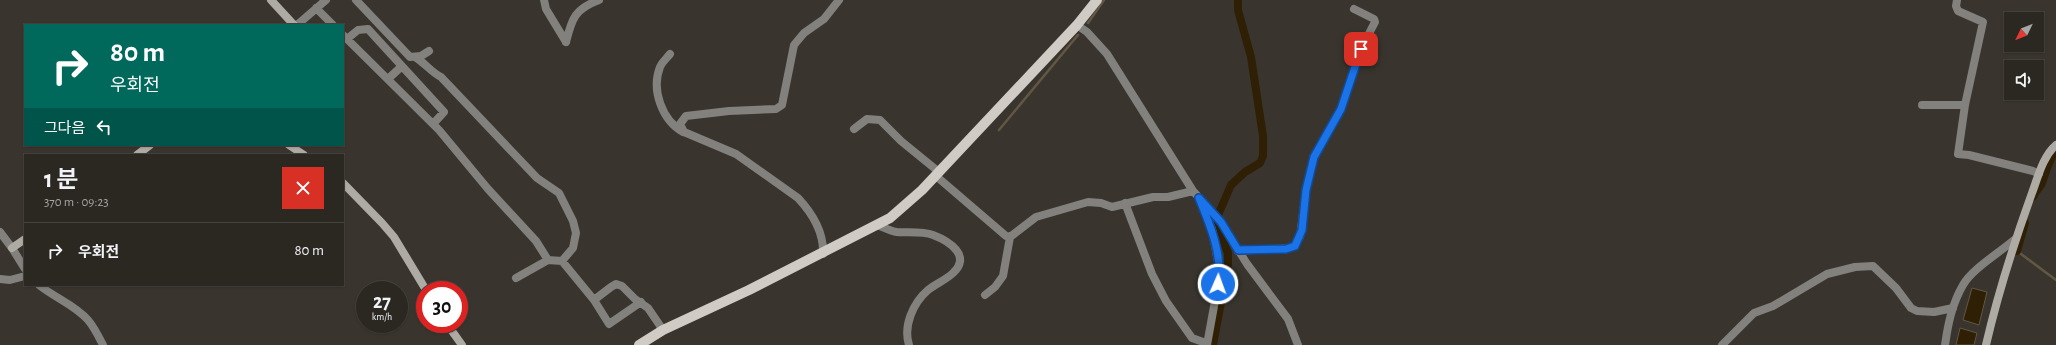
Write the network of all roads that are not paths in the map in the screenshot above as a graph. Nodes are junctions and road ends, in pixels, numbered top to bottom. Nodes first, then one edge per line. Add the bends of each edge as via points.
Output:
1 (271, 0) edge
2 (326, 0) edge
3 (356, 0) edge
4 (544, 0) edge
5 (599, 0) edge
6 (839, 0) edge
7 (1097, 0) edge
8 (1957, 0) edge
9 (316, 8) junction
10 (1354, 9) dead end
11 (293, 24) edge
12 (298, 24) edge
13 (332, 24) edge
14 (1077, 25) junction
15 (345, 37) edge
16 (428, 51) dead end
17 (670, 54) dead end
18 (415, 57) junction
19 (402, 66) junction
20 (388, 79) junction
21 (1922, 105) dead end
22 (1966, 105) junction
23 (433, 124) junction
24 (854, 129) dead end
25 (684, 132) junction
26 (2056, 144) edge
27 (149, 146) edge
28 (290, 146) edge
29 (138, 154) edge
30 (302, 154) edge
31 (937, 174) junction
32 (2039, 174) junction
33 (344, 184) edge
34 (1193, 191) junction
35 (1199, 198) junction
36 (1125, 203) junction
37 (876, 225) junction
38 (0, 232) edge
39 (1010, 237) junction
40 (24, 240) edge
41 (2014, 240) junction
42 (12, 248) junction
43 (1238, 250) junction
44 (823, 254) junction
45 (548, 260) junction
46 (562, 261) junction
47 (24, 267) edge
48 (24, 276) edge
49 (516, 278) dead end
50 (0, 279) edge
51 (421, 281) edge
52 (40, 286) edge
53 (985, 295) dead end
54 (594, 300) junction
55 (641, 302) junction
56 (1953, 308) junction
57 (663, 330) junction
58 (453, 333) edge
59 (1207, 344) edge
60 (103, 345) edge
61 (462, 345) edge
62 (639, 345) edge
63 (909, 345) edge
64 (1298, 345) edge
65 (1722, 345) edge
66 (1945, 345) edge
67 (1986, 345) edge

1 - 11 street
2 - 9 street
3 - 18 street via 410,57
4 - 5 street via 546,9 566,42 578,11 584,5
6 - 25 street via 824,19 804,33 794,45 780,108 686,116 680,124
7 - 14 main road
8 - 22 street via 1958,11 1983,22
9 - 12 street
9 - 13 street
10 - 43 street via 1374,19 1375,22 1361,49 1341,109 1314,157 1306,190 1300,237 1295,246 1286,249
14 - 31 main road
14 - 34 street via 1087,32 1110,58
15 - 19 street via 358,30 368,29
15 - 20 street
16 - 18 street
17 - 25 street via 661,65 657,88 662,110 668,120
18 - 46 street via 441,77 537,178 559,193 576,233 573,248
19 - 20 street
19 - 23 street via 444,112
20 - 23 street
21 - 22 street
22 - 32 street via 1958,154
23 - 45 street via 536,241
24 - 31 street via 867,119 880,120
25 - 44 street via 736,154 798,198 816,224 824,244
26 - 32 street
27 - 29 street
28 - 30 street
31 - 37 main road via 890,218
31 - 39 street
32 - 41 street
33 - 51 street via 394,237
34 - 35 street
34 - 36 street
35 - 43 street via 1221,222
35 - 59 street via 1212,229 1220,273
36 - 39 street via 1112,207 1088,202 1054,211 1036,218
36 - 59 street via 1152,274 1166,301 1192,338
37 - 44 main road
37 - 63 street via 895,231 931,234 954,245 959,253 959,265 954,273 928,290 916,307 907,330
38 - 42 street
39 - 53 street via 1003,276
40 - 42 street
41 - 56 street via 1971,275 1963,285
41 - 67 street
42 - 47 street
43 - 64 street via 1288,319
44 - 57 main road
45 - 46 street
45 - 49 street
46 - 54 street
48 - 50 street via 10,280
52 - 60 street via 88,320
54 - 55 street via 616,284
54 - 55 street via 609,324
55 - 57 street
56 - 65 street via 1934,312 1917,311 1911,308 1896,288 1873,266 1855,267 1827,274 1773,306 1754,313
56 - 66 street
57 - 62 main road
58 - 61 street

